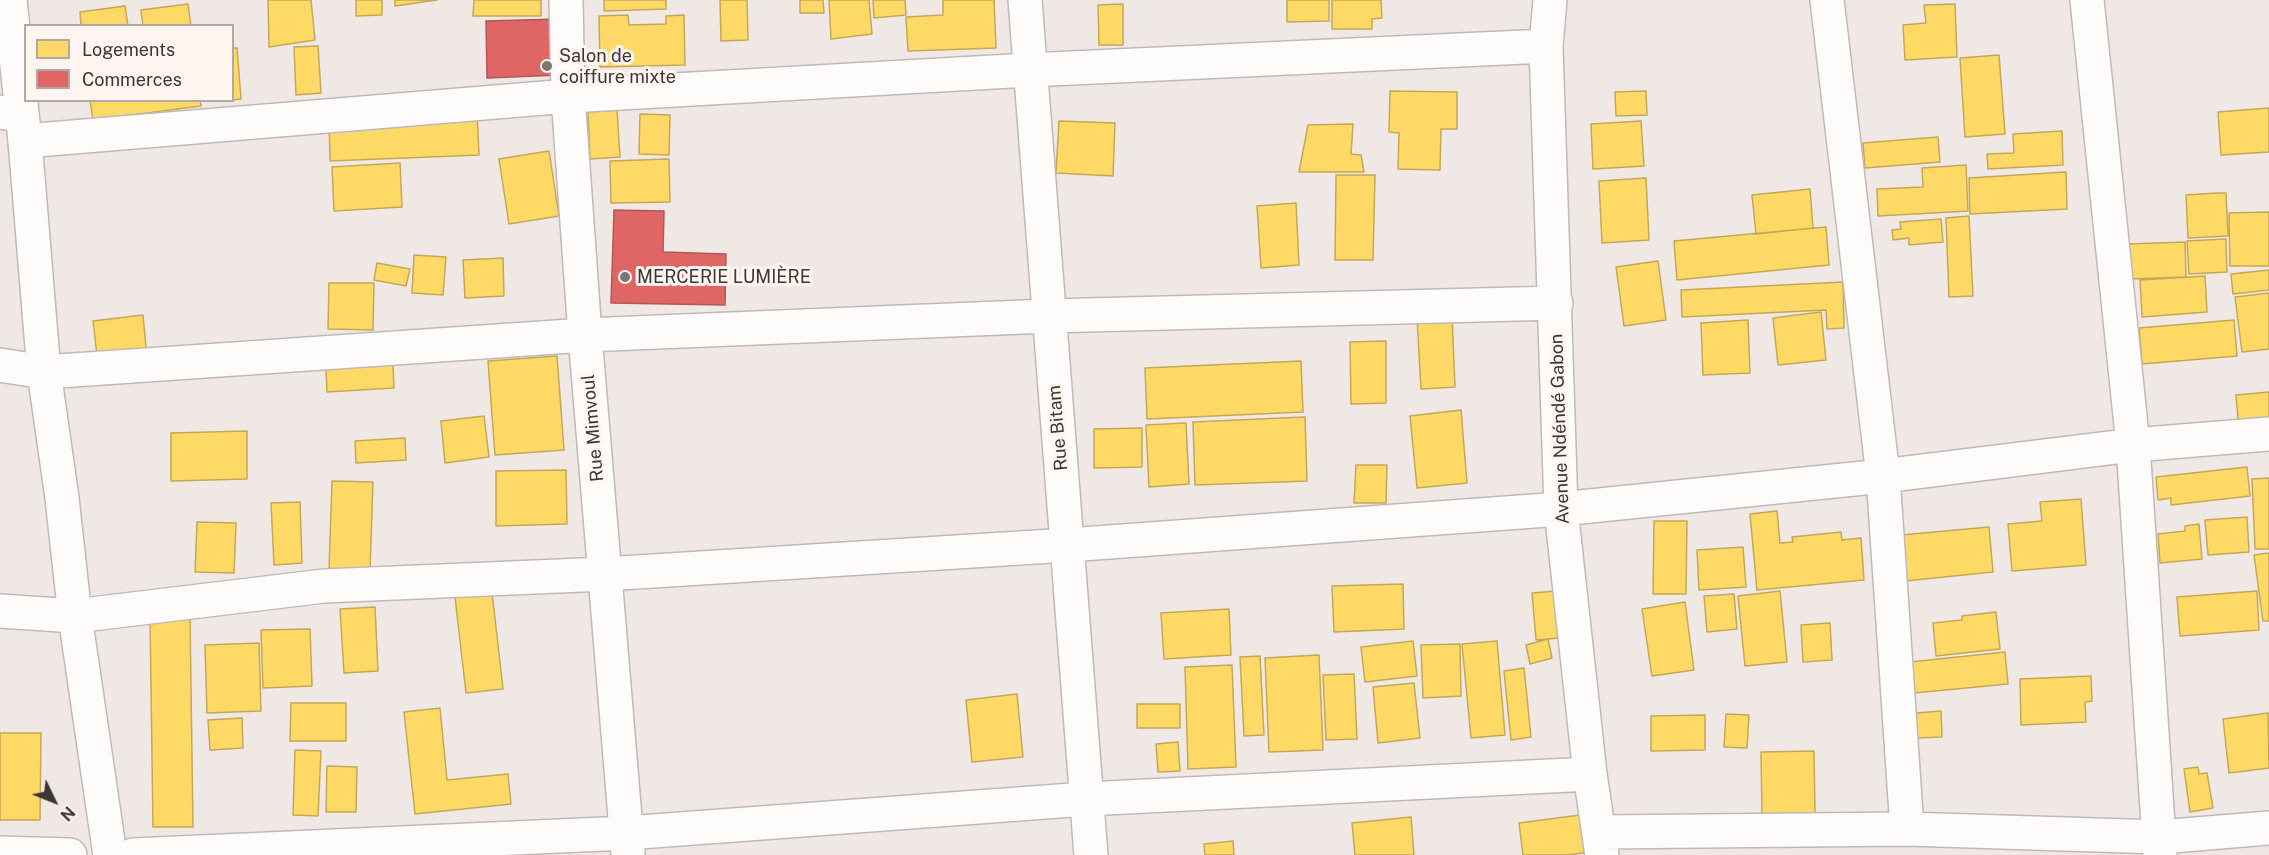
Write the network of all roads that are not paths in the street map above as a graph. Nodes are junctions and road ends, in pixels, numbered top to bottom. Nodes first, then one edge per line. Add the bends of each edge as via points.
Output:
1 (10, 0) edge
2 (566, 0) edge
3 (1025, 0) edge
4 (1550, 0) edge
5 (1827, 0) edge
6 (2087, 0) edge
7 (1546, 46) junction
8 (1029, 70) junction
9 (568, 96) junction
10 (16, 122) edge
11 (1556, 303) junction
12 (1048, 316) junction
13 (585, 335) junction
14 (0, 365) edge
15 (44, 372) junction
16 (2269, 434) edge
17 (2133, 445) junction
18 (1883, 476) junction
19 (1561, 509) junction
20 (1068, 545) junction
21 (605, 574) junction
22 (0, 611) edge
23 (75, 615) junction
24 (1590, 774) junction
25 (1086, 799) junction
26 (2269, 828) edge
27 (1907, 829) junction
28 (627, 844) edge
29 (1601, 844) edge
30 (2160, 846) edge
31 (0, 853) edge
32 (70, 855) edge
33 (110, 855) edge
34 (133, 855) edge
35 (1090, 855) edge

1 - 10 main road
2 - 9 main road, Rue Mimvoul
3 - 8 main road, Rue Bitam
4 - 7 main road, Avenue Ndéndé Gabon
5 - 18 main road
6 - 17 main road
7 - 8 main road
7 - 11 main road, Avenue Ndéndé Gabon
8 - 9 main road
8 - 12 main road, Rue Bitam
9 - 10 main road
9 - 13 main road, Rue Mimvoul
10 - 15 main road
11 - 12 main road
11 - 19 main road, Avenue Ndéndé Gabon
12 - 13 main road
12 - 20 main road, Rue Bitam
13 - 15 main road
13 - 21 main road, Rue Mimvoul
14 - 15 main road
15 - 23 main road
16 - 17 main road
17 - 18 main road
17 - 30 main road
18 - 19 main road
18 - 27 main road
19 - 20 main road
19 - 24 main road, Avenue Ndéndé Gabon
20 - 21 main road
20 - 25 main road, Rue Bitam
21 - 23 main road via 324,586
21 - 28 main road, Rue Mimvoul
22 - 23 main road
23 - 33 main road
24 - 25 main road
24 - 29 main road, Avenue Ndéndé Gabon
25 - 28 main road
25 - 35 main road, Rue Bitam
26 - 30 main road
27 - 29 main road
27 - 30 main road
28 - 34 main road
31 - 32 main road

